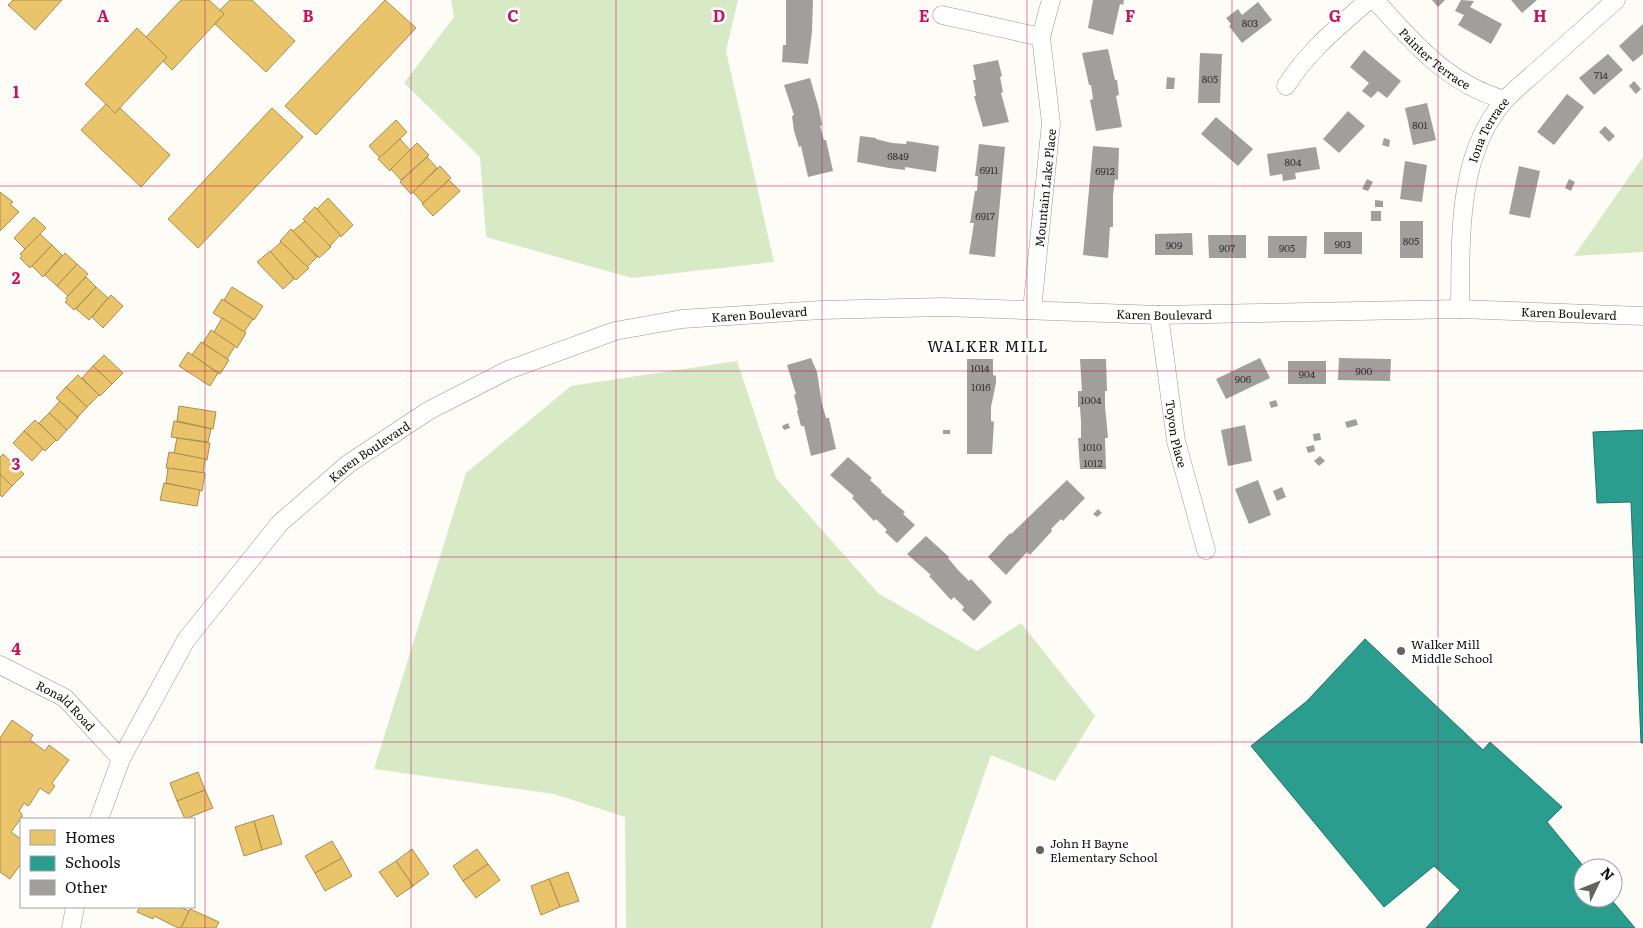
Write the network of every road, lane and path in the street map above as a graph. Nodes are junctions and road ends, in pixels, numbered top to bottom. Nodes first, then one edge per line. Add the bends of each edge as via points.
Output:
1 (1051, 0) edge
2 (1369, 0) edge
3 (1375, 0) edge
4 (1616, 0) edge
5 (942, 15) dead end
6 (1041, 37) junction
7 (1286, 86) dead end
8 (1505, 100) junction
9 (1460, 309) junction
10 (1032, 310) junction
11 (1159, 315) junction
12 (1643, 316) edge
13 (1206, 550) dead end
14 (0, 665) edge
15 (121, 758) junction
16 (99, 818) edge
17 (75, 908) edge
18 (71, 928) edge

1 - 6 street, Mountain Lake Place
2 - 7 street via 1319,42
3 - 8 street, Painter Terrace via 1411,40 1447,72 1467,86
4 - 8 street, Iona Terrace
5 - 6 street
6 - 10 street, Mountain Lake Place via 1051,123
8 - 9 street, Iona Terrace via 1490,122 1476,154 1465,198
9 - 11 street, Karen Boulevard
9 - 12 street, Karen Boulevard
10 - 11 street, Karen Boulevard
10 - 15 street, Karen Boulevard via 943,307 821,310 682,319 615,331 472,387 428,411 348,464 280,523 186,640
11 - 13 street, Toyon Place via 1176,441
14 - 15 street, Ronald Road via 65,698
15 - 16 street, Karen Boulevard
17 - 18 street

